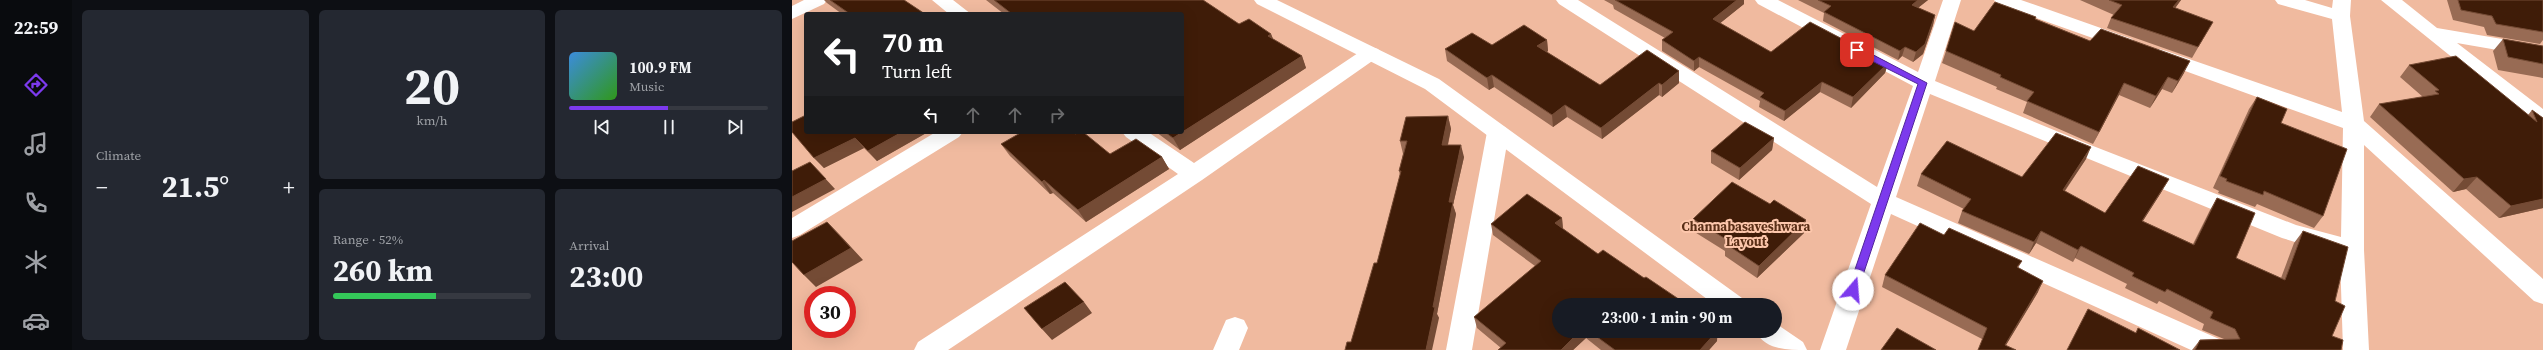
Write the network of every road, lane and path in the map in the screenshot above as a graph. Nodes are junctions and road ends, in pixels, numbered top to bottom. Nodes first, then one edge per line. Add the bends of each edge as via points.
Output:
1 (818, 0) edge
2 (941, 0) edge
3 (1263, 0) edge
4 (1565, 0) edge
5 (1764, 0) edge
6 (1952, 0) edge
7 (2003, 0) edge
8 (2284, 0) edge
9 (2390, 0) edge
10 (2341, 8) edge
11 (959, 12) edge
12 (792, 13) edge
13 (2431, 32) junction
14 (2543, 52) edge
15 (1371, 53) junction
16 (1922, 83) junction
17 (2543, 120) edge
18 (2354, 124) junction
19 (1498, 132) junction
20 (949, 134) edge
21 (1136, 134) edge
22 (1194, 174) junction
23 (1882, 201) junction
24 (792, 229) edge
25 (2352, 250) junction
26 (2543, 294) edge
27 (1723, 298) edge
28 (1778, 338) edge
29 (927, 350) edge
30 (1459, 350) edge
31 (1794, 350) edge
32 (1833, 350) edge
33 (2217, 350) edge
34 (2356, 350) edge

1 - 12 street
2 - 11 street
3 - 15 street
4 - 23 street
5 - 16 street
6 - 16 street
7 - 18 street
8 - 10 street
9 - 13 street
10 - 18 street
13 - 14 street
13 - 17 street
15 - 19 street via 1432,84
15 - 22 street
16 - 23 street
16 - 25 street via 2290,232
18 - 25 street
18 - 26 street
19 - 27 street
19 - 30 street
20 - 24 street
21 - 22 street
22 - 29 street
23 - 32 street
23 - 33 street
25 - 34 street
28 - 31 street

